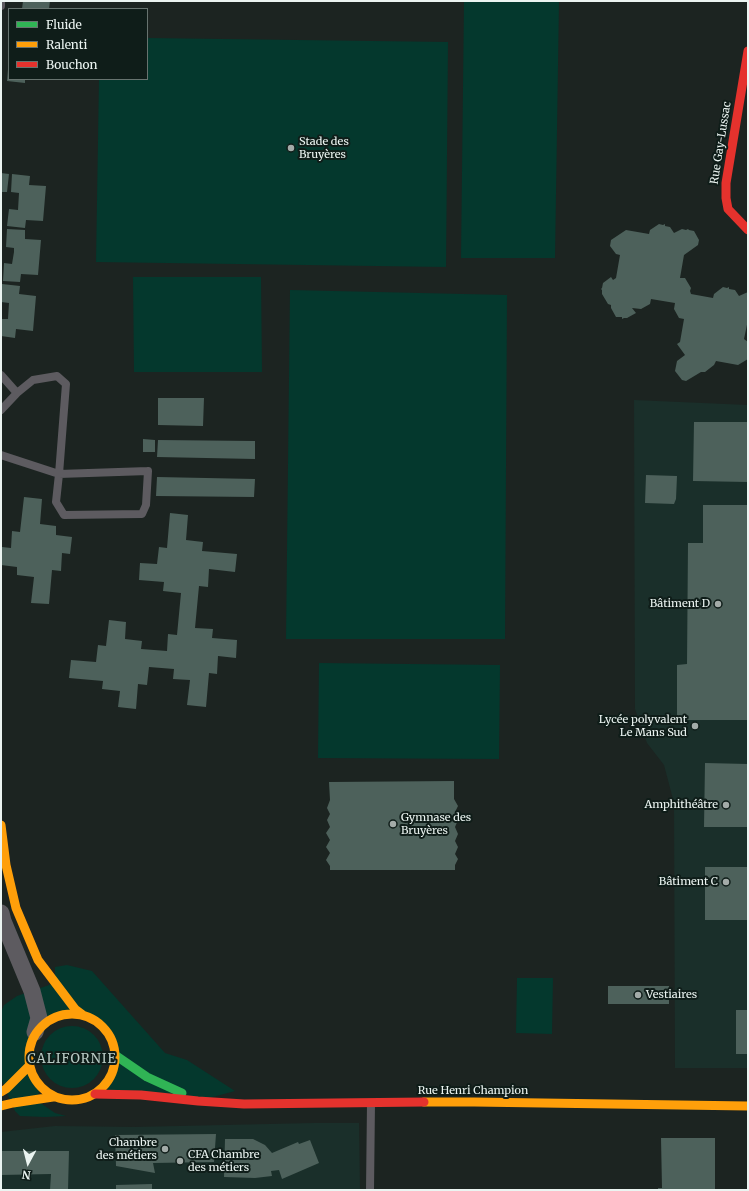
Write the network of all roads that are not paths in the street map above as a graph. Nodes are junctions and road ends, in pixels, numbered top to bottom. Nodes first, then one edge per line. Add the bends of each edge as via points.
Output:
1 (1, 1) edge
2 (1, 6) edge
3 (748, 51) edge
4 (748, 230) edge
5 (1, 375) edge
6 (17, 393) junction
7 (1, 410) edge
8 (1, 455) edge
9 (59, 474) junction
10 (1, 825) edge
11 (1, 913) edge
12 (83, 1015) junction
13 (35, 1032) junction
14 (115, 1055) junction
15 (29, 1066) junction
16 (1, 1092) edge
17 (95, 1094) junction
18 (53, 1097) junction
19 (198, 1101) junction
20 (371, 1103) junction
21 (1, 1106) edge
22 (748, 1106) edge
23 (370, 1190) edge

1 - 2 lane
3 - 4 street, Rue Gay-Lussac via 726,183 726,198 728,209
5 - 6 lane
6 - 7 lane
6 - 9 lane via 33,380 57,376 66,384
8 - 9 lane
9 - 9 lane via 56,502 64,515 142,514 146,505 148,471
10 - 12 street via 6,865 16,908 38,960 75,1009
11 - 13 street via 32,991 38,1018
12 - 13 street via 70,1013 57,1016
12 - 14 street via 104,1028 113,1043
13 - 15 street via 29,1048
14 - 17 street via 109,1078
14 - 19 street, Rue Henri Champion via 147,1077
15 - 16 street
15 - 18 street via 38,1084
17 - 18 street via 72,1101
17 - 19 street, Rue Henri Champion via 141,1095
18 - 21 street
19 - 20 street, Rue Henri Champion via 244,1104
20 - 22 street, Rue Henri Champion
20 - 23 lane

